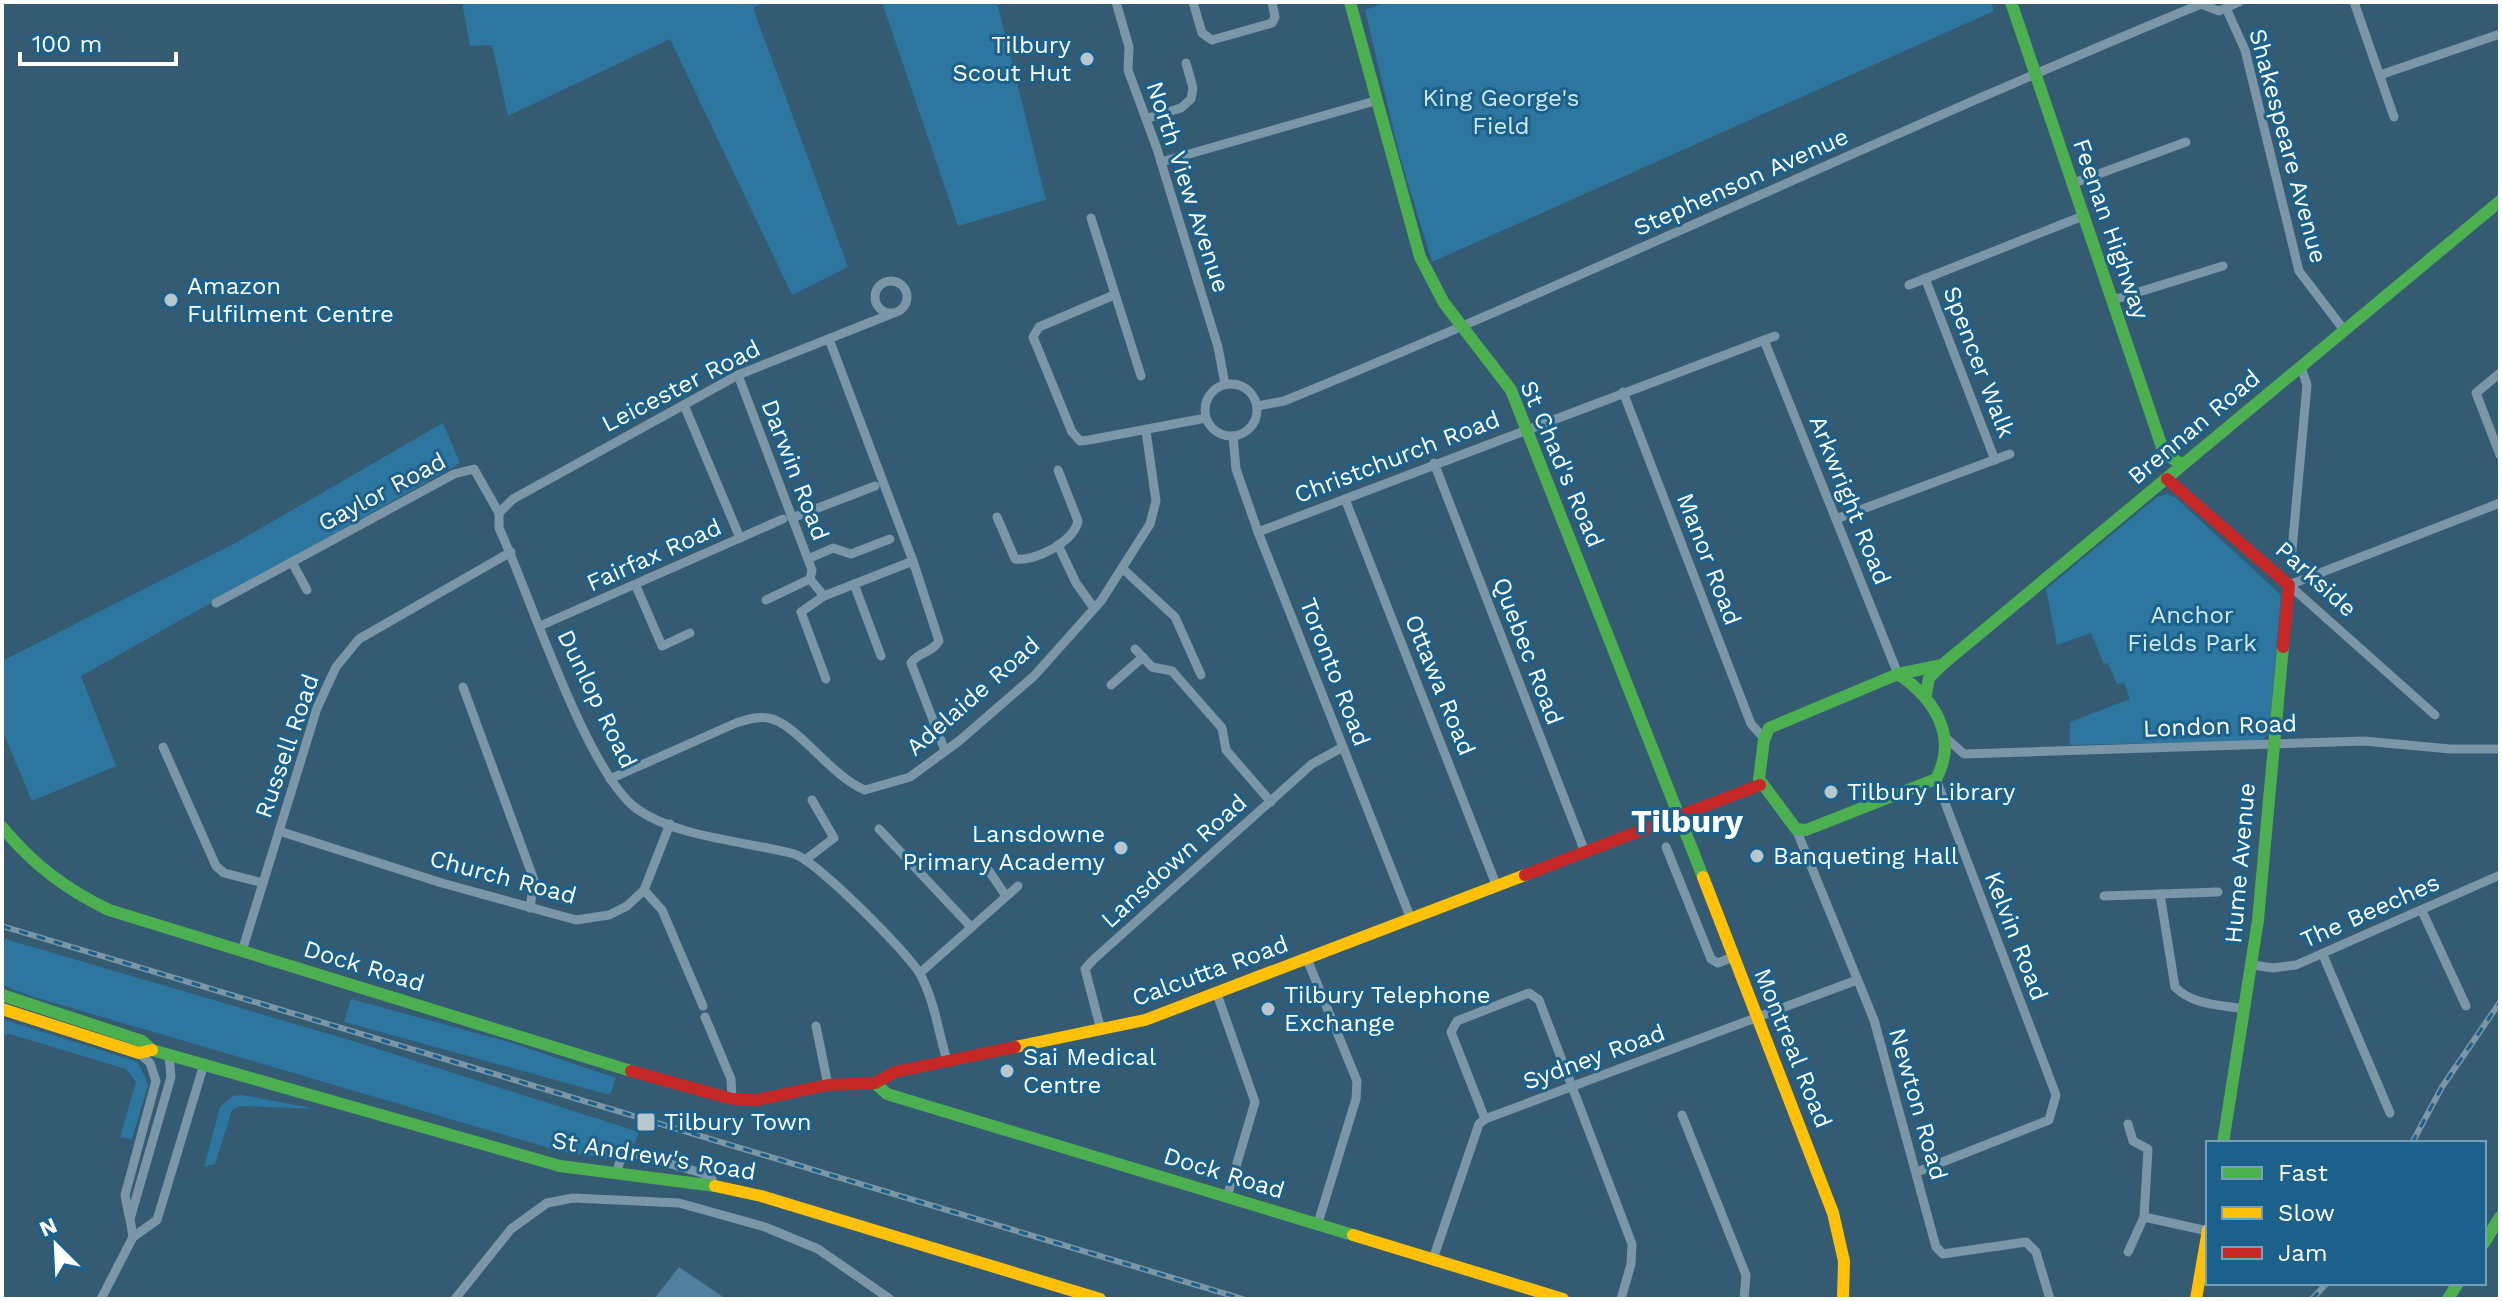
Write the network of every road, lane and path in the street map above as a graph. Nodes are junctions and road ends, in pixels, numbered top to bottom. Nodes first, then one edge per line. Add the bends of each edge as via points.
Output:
1 (1116, 2) edge
2 (1193, 2) edge
3 (1272, 2) edge
4 (1350, 2) edge
5 (2011, 2) edge
6 (2239, 2) edge
7 (2354, 2) edge
8 (2202, 3) edge
9 (2226, 8) junction
10 (2500, 34) edge
11 (1186, 63) dead end
12 (2034, 72) junction
13 (2380, 75) junction
14 (1375, 101) junction
15 (2394, 117) dead end
16 (1148, 118) junction
17 (2186, 142) dead end
18 (1161, 162) junction
19 (2071, 184) junction
20 (2500, 201) edge
21 (2083, 216) junction
22 (1091, 218) dead end
23 (2223, 266) dead end
24 (1925, 278) junction
25 (1909, 285) dead end
26 (1114, 295) junction
27 (2113, 300) junction
28 (891, 314) dead end
29 (1464, 327) junction
30 (2344, 330) junction
31 (1775, 336) dead end
32 (829, 339) junction
33 (1764, 340) junction
34 (2301, 367) junction
35 (2500, 373) edge
36 (738, 375) junction
37 (1141, 376) dead end
38 (1225, 384) junction
39 (1623, 392) junction
40 (684, 405) junction
41 (1257, 406) junction
42 (1206, 418) junction
43 (1527, 428) junction
44 (1146, 431) junction
45 (1233, 436) junction
46 (2010, 454) dead end
47 (2500, 455) edge
48 (1995, 460) junction
49 (1434, 463) junction
50 (2180, 463) junction
51 (1058, 470) dead end
52 (2167, 479) junction
53 (875, 486) dead end
54 (1345, 499) junction
55 (2500, 503) edge
56 (499, 513) junction
57 (997, 517) dead end
58 (788, 519) junction
59 (1836, 519) junction
60 (1258, 532) junction
61 (740, 538) junction
62 (890, 539) dead end
63 (1058, 545) junction
64 (511, 552) junction
65 (808, 559) junction
66 (913, 561) junction
67 (2291, 561) dead end
68 (292, 562) junction
69 (1122, 568) junction
70 (810, 579) junction
71 (854, 584) junction
72 (2289, 585) junction
73 (636, 586) junction
74 (307, 590) dead end
75 (824, 596) junction
76 (766, 600) dead end
77 (216, 603) dead end
78 (1094, 608) junction
79 (540, 626) junction
80 (690, 633) dead end
81 (1135, 649) dead end
82 (881, 656) dead end
83 (1143, 657) junction
84 (1942, 665) junction
85 (1898, 674) junction
86 (1201, 675) dead end
87 (826, 679) dead end
88 (1111, 685) dead end
89 (463, 687) dead end
90 (1926, 694) junction
91 (2435, 715) dead end
92 (1762, 736) junction
93 (1945, 738) junction
94 (2272, 745) junction
95 (163, 747) dead end
96 (1343, 747) junction
97 (2500, 749) edge
98 (945, 751) junction
99 (1964, 754) junction
100 (1939, 774) junction
101 (610, 779) junction
102 (1760, 785) junction
103 (812, 800) dead end
104 (1271, 802) junction
105 (1678, 817) junction
106 (670, 824) junction
107 (2, 827) edge
108 (879, 829) dead end
109 (1796, 829) junction
110 (279, 831) junction
111 (1666, 847) dead end
112 (1585, 852) junction
113 (805, 860) junction
114 (987, 868) dead end
115 (2500, 875) edge
116 (263, 883) junction
117 (1018, 886) dead end
118 (1497, 887) junction
119 (644, 890) junction
120 (2218, 892) dead end
121 (2160, 894) junction
122 (1006, 896) junction
123 (2104, 896) dead end
124 (530, 908) junction
125 (2422, 911) junction
126 (1411, 919) junction
127 (971, 927) junction
128 (243, 948) junction
129 (2323, 955) junction
130 (1733, 957) junction
131 (1307, 959) junction
132 (2253, 965) junction
133 (920, 973) junction
134 (1857, 980) junction
135 (1217, 994) junction
136 (2, 995) edge
137 (703, 1006) dead end
138 (2466, 1006) dead end
139 (2, 1009) edge
140 (2245, 1009) junction
141 (705, 1017) dead end
142 (1757, 1017) junction
143 (816, 1026) dead end
144 (1101, 1030) junction
145 (152, 1050) junction
146 (139, 1053) junction
147 (169, 1055) junction
148 (947, 1061) junction
149 (204, 1064) junction
150 (875, 1083) junction
151 (828, 1085) junction
152 (1572, 1087) junction
153 (736, 1100) junction
154 (2390, 1113) dead end
155 (1682, 1115) dead end
156 (1485, 1119) junction
157 (2128, 1124) dead end
158 (2223, 1141) edge
159 (1917, 1172) junction
160 (616, 1173) junction
161 (711, 1185) junction
162 (1227, 1197) junction
163 (2144, 1217) junction
164 (2500, 1217) edge
165 (130, 1219) junction
166 (1318, 1223) junction
167 (2206, 1230) edge
168 (133, 1237) junction
169 (2486, 1240) edge
170 (2206, 1242) edge
171 (2128, 1252) dead end
172 (1433, 1259) junction
173 (101, 1299) edge
174 (455, 1299) edge
175 (890, 1299) edge
176 (1100, 1299) edge
177 (1563, 1299) edge
178 (1621, 1299) edge
179 (1744, 1299) edge
180 (1843, 1299) edge
181 (2050, 1299) edge
182 (2196, 1299) edge

1 - 16 street, North View Avenue via 1129,47 1128,70
2 - 3 street via 1202,33 1212,40 1272,23
4 - 14 main road, St Chad's Road
5 - 12 main road, Feenan Highway
6 - 9 street
7 - 13 street
8 - 9 street via 2212,11
8 - 12 street, Stephenson Avenue
9 - 30 street, Shakespeare Avenue via 2245,50 2299,271
10 - 13 street
11 - 16 street via 1191,99 1181,108
12 - 19 main road, Feenan Highway
12 - 29 street, Stephenson Avenue
13 - 15 street
14 - 18 street
14 - 29 main road, St Chad's Road via 1420,257 1432,284
16 - 18 street, North View Avenue
17 - 19 street
18 - 38 street, North View Avenue
19 - 21 main road, Feenan Highway
20 - 30 main road, Brennan Road
21 - 24 street, Spencer Walk
21 - 27 main road, Feenan Highway
22 - 26 street
23 - 27 street
24 - 25 street, Spencer Walk
24 - 48 street, Spencer Walk
26 - 37 street
26 - 44 street via 1039,327 1033,337 1035,349 1080,441
27 - 50 main road, Feenan Highway via 2163,451
28 - 32 street, Leicester Road
29 - 41 street, Stephenson Avenue via 1284,401
29 - 43 main road, St Chad's Road via 1511,390
30 - 34 main road, Brennan Road
31 - 33 street, Christchurch Road
32 - 36 street, Leicester Road
32 - 66 street
33 - 39 street, Christchurch Road
33 - 59 street, Arkwright Road
34 - 50 main road, Brennan Road
34 - 67 street via 2307,385
35 - 47 street via 2476,393
36 - 40 street, Leicester Road
36 - 58 street, Darwin Road
38 - 41 street via 1244,387
38 - 42 street via 1209,395
39 - 43 street, Christchurch Road
39 - 92 street, Manor Road via 1751,724
40 - 56 street, Leicester Road via 513,499
40 - 61 street
41 - 45 street via 1249,429
42 - 44 street
42 - 45 street via 1217,432
43 - 49 street, Christchurch Road
43 - 105 main road, St Chad's Road
44 - 69 street, Adelaide Road via 1156,501 1150,524
45 - 60 street, Toronto Road via 1236,469
46 - 48 street, Spencer Walk
48 - 59 street, Spencer Walk
49 - 54 street, Christchurch Road
49 - 112 street, Quebec Road
50 - 52 main road, Brennan Road
51 - 63 street via 1078,521
52 - 72 main road, Parkside
52 - 84 main road, Brennan Road
53 - 58 street, Fairfax Road
54 - 60 street, Christchurch Road
54 - 118 street, Ottawa Road
55 - 72 street
56 - 64 street, Dunlop Road
56 - 68 street, Gaylor Road via 474,469 454,474
57 - 63 street via 1015,559
58 - 61 street, Fairfax Road
58 - 65 street, Darwin Road
59 - 85 street, Arkwright Road
60 - 96 street, Toronto Road
61 - 73 street, Fairfax Road
62 - 65 street via 851,554 833,548
63 - 78 street
64 - 79 street, Dunlop Road
64 - 110 street, Russell Road via 359,639 327,681
65 - 70 street, Darwin Road
66 - 71 street
66 - 98 street via 939,641 911,663
68 - 74 street
68 - 77 street
69 - 78 street, Adelaide Road
69 - 86 street via 1175,617
70 - 75 street
70 - 76 street, Darwin Road
71 - 75 street
71 - 82 street
72 - 91 street, Parkside
72 - 94 main road, Hume Avenue
73 - 79 street, Fairfax Road
73 - 80 street via 662,646
75 - 87 street via 801,612
78 - 98 street, Adelaide Road via 1034,676
79 - 101 street, Dunlop Road
81 - 83 street
83 - 88 street
83 - 104 street via 1152,667 1172,671 1222,728 1226,750
84 - 85 main road
84 - 90 main road, Brennan Road via 1929,678
85 - 90 main road
85 - 92 main road via 1769,728
89 - 124 street via 534,880
90 - 93 main road
92 - 102 main road
93 - 99 street
93 - 100 main road
94 - 97 street, London Road via 2395,741
94 - 99 street, London Road
94 - 132 main road, Hume Avenue
95 - 116 street via 216,866
96 - 104 street, Lansdown Road via 1312,764
96 - 126 street, Toronto Road
98 - 101 street, Adelaide Road via 910,777 865,790 833,772 782,723 757,718
99 - 100 street
100 - 109 main road via 1806,830
100 - 159 street, Kelvin Road via 2056,1095 2049,1120
101 - 106 street, Dunlop Road via 636,808
102 - 105 main road
102 - 109 main road via 1787,809
103 - 113 street via 834,838
104 - 144 street, Lansdown Road via 1085,969
105 - 112 main road, Calcutta Road
105 - 130 main road, Montreal Road
106 - 113 street, Dunlop Road
106 - 119 street
107 - 128 main road, Dock Road via 23,855 78,895 181,935
108 - 127 street
109 - 134 street, Newton Road
110 - 116 street, Russell Road
110 - 124 street, Church Road
111 - 130 street via 1711,959 1718,963
112 - 118 main road, Calcutta Road
113 - 133 street, Dunlop Road via 884,932
114 - 122 street
115 - 125 street, The Beeches
116 - 128 street, Russell Road
117 - 122 street
118 - 126 main road, Calcutta Road
119 - 124 street, Church Road via 627,906 593,919
119 - 137 street via 662,910
120 - 121 street
121 - 123 street
121 - 140 street via 2175,987 2199,1001
122 - 127 street
125 - 129 street, The Beeches
125 - 138 street
126 - 131 main road, Calcutta Road
127 - 133 street
128 - 153 main road, Dock Road via 304,972
129 - 132 street, The Beeches via 2296,965
129 - 154 street
130 - 142 main road, Montreal Road
131 - 135 main road, Calcutta Road
131 - 166 street via 1357,1081
132 - 140 main road, Hume Avenue
133 - 148 street, Dunlop Road
134 - 142 street, Sydney Road
134 - 159 street, Newton Road via 1874,1020
135 - 144 main road, Calcutta Road
135 - 162 street via 1255,1102
136 - 145 main road, St Andrew's Road via 142,1041
139 - 146 main road
140 - 158 main road, Hume Avenue
141 - 153 street
142 - 152 street, Sydney Road
142 - 180 main road, Montreal Road via 1843,1240
143 - 151 street
144 - 148 main road, Calcutta Road
145 - 146 main road, St Andrew's Road
145 - 147 main road, St Andrew's Road
146 - 165 street via 150,1063 156,1081 125,1195
147 - 149 main road, St Andrew's Road
147 - 165 street via 171,1077
148 - 150 main road, Calcutta Road via 895,1072
149 - 160 main road, St Andrew's Road via 560,1166
149 - 168 street via 157,1220
150 - 151 main road, Calcutta Road
150 - 162 main road, Dock Road via 887,1094
151 - 153 main road, Calcutta Road
152 - 156 street, Sydney Road
152 - 156 street via 1539,1000 1529,993 1457,1021 1451,1032
152 - 178 street via 1632,1244
155 - 179 street via 1746,1275
156 - 172 street
157 - 163 street via 2133,1141 2148,1149
159 - 181 street, Newton Road via 1936,1247 1943,1254 2026,1242 2036,1252
160 - 161 main road, St Andrew's Road
160 - 161 street via 621,1159 632,1153 702,1173 712,1179
161 - 176 main road, St Andrew's Road
162 - 166 main road, Dock Road
163 - 167 street
163 - 171 street
164 - 169 main road
165 - 168 street
166 - 172 main road, Dock Road
168 - 173 street
170 - 182 main road
172 - 177 main road, Dock Road
174 - 175 street via 511,1229 541,1206 573,1198 679,1203 765,1227 818,1249

